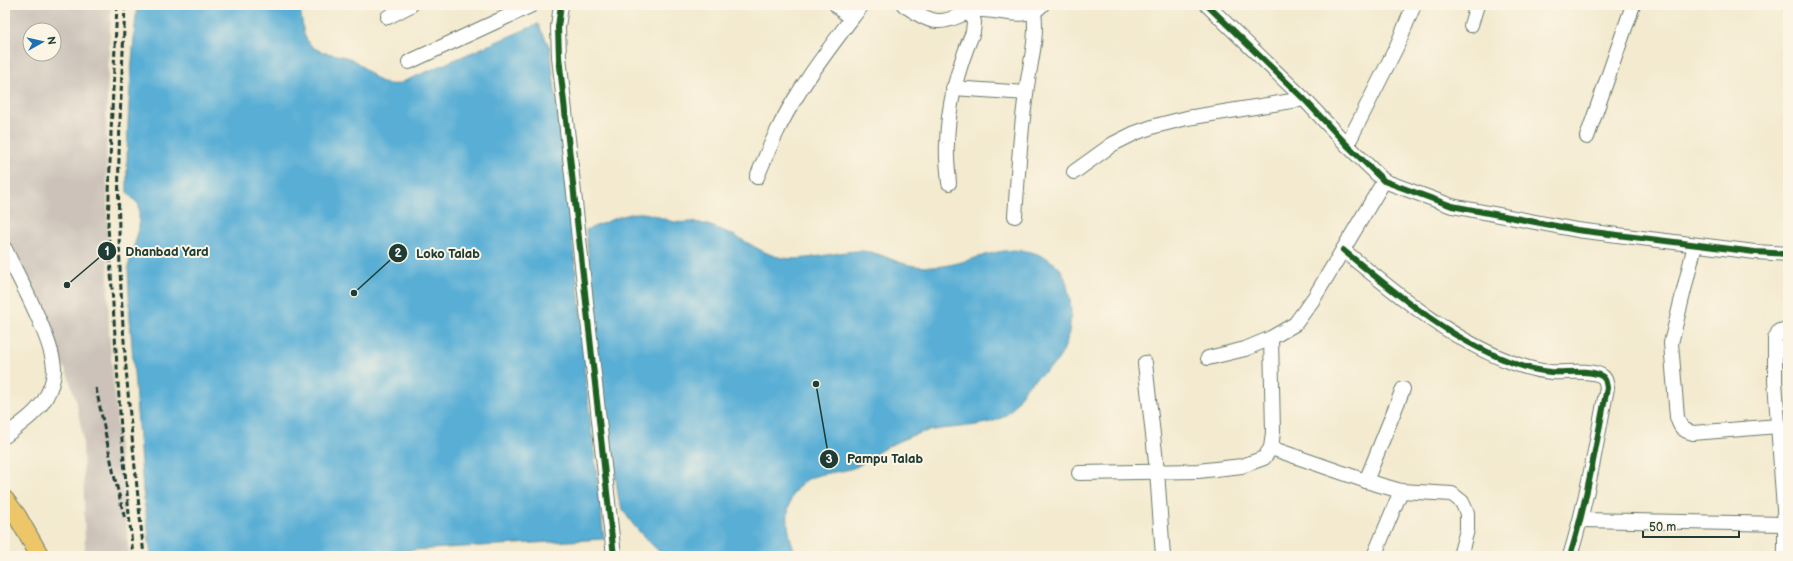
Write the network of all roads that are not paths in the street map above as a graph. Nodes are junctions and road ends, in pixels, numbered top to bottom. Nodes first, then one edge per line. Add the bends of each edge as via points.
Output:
1 (410, 5) edge
2 (532, 5) edge
3 (561, 5) edge
4 (836, 5) edge
5 (862, 5) edge
6 (904, 5) edge
7 (1207, 5) edge
8 (1414, 5) edge
9 (1477, 5) edge
10 (1633, 5) edge
11 (1038, 8) edge
12 (971, 11) junction
13 (388, 17) dead end
14 (851, 20) junction
15 (1471, 25) dead end
16 (409, 62) dead end
17 (953, 88) junction
18 (1026, 93) junction
19 (1304, 98) junction
20 (1587, 137) dead end
21 (1347, 146) junction
22 (1074, 172) dead end
23 (757, 177) dead end
24 (1384, 181) junction
25 (949, 183) dead end
26 (1015, 216) dead end
27 (1695, 245) junction
28 (5, 249) edge
29 (1343, 250) junction
30 (1788, 254) edge
31 (1788, 328) edge
32 (1271, 338) junction
33 (1208, 358) dead end
34 (1145, 363) dead end
35 (1403, 389) dead end
36 (1778, 426) junction
37 (5, 436) edge
38 (1271, 448) junction
39 (1157, 471) junction
40 (1079, 473) dead end
41 (1366, 481) junction
42 (1401, 491) junction
43 (5, 500) edge
44 (1581, 520) junction
45 (1785, 524) junction
46 (40, 556) edge
47 (614, 556) edge
48 (1163, 556) edge
49 (1374, 556) edge
50 (1460, 556) edge
51 (1570, 556) edge
52 (1785, 556) edge

1 - 13 street
2 - 16 street
3 - 47 street via 558,27 560,57
4 - 14 street
5 - 14 street
6 - 12 street via 936,21 948,20
7 - 19 street
8 - 21 street via 1396,48
9 - 15 street
10 - 20 street
11 - 12 street via 1026,14
11 - 18 street
12 - 17 street via 973,32
14 - 23 street via 797,95 776,133
17 - 18 street
17 - 25 street via 947,144
18 - 26 street via 1020,134
19 - 21 street
19 - 22 street via 1155,126 1114,144
21 - 24 street
24 - 27 street via 1460,207 1577,230
24 - 29 street
27 - 30 street
27 - 36 street via 1671,343 1677,417 1680,426 1684,431 1693,433
28 - 37 street via 41,325 54,369 52,384 45,399 30,416
29 - 32 street via 1295,324
29 - 44 street via 1413,306 1492,354 1520,365 1550,372 1591,373 1605,379 1607,388
31 - 36 street via 1779,331 1775,339
32 - 33 street
32 - 38 street
34 - 39 street
35 - 41 street
36 - 45 street
38 - 39 street via 1264,458 1242,466 1198,471
38 - 41 street
39 - 40 street
39 - 48 street
41 - 42 street
42 - 49 street
42 - 50 street via 1452,494 1462,502 1468,513 1467,530
43 - 46 main road
44 - 45 street
44 - 51 street
45 - 52 street

